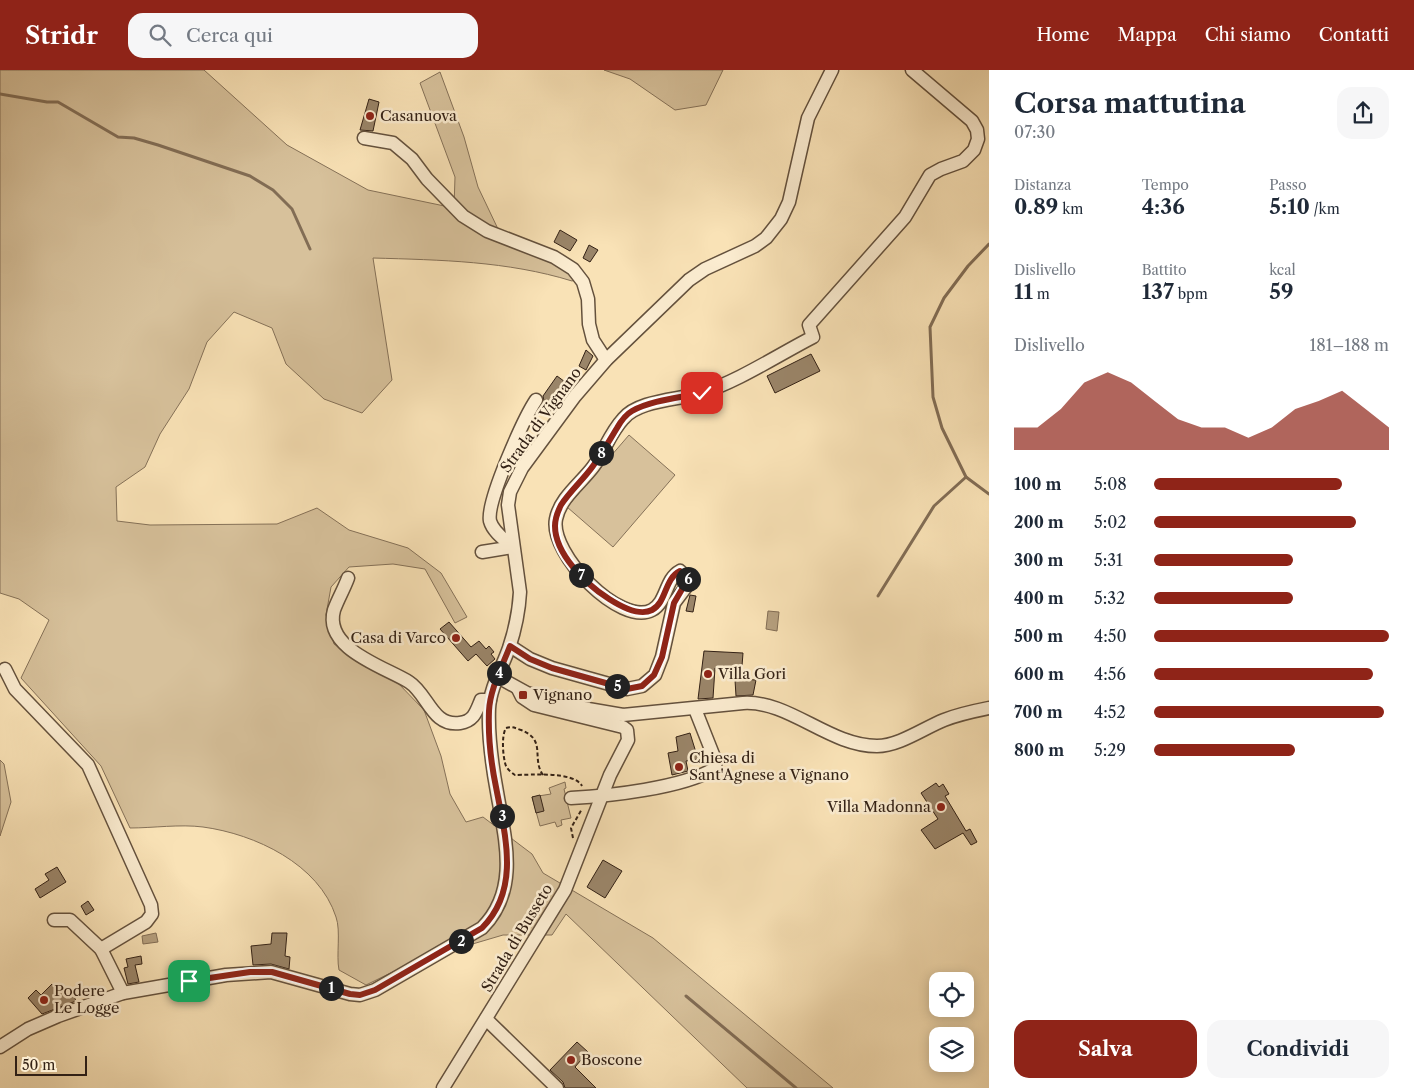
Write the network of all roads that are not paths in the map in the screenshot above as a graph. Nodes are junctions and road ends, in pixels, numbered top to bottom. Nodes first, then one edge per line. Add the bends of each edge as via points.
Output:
1 (832, 70) edge
2 (912, 70) edge
3 (364, 138) dead end
4 (606, 360) junction
5 (536, 400) dead end
6 (513, 547) junction
7 (482, 552) dead end
8 (348, 578) dead end
9 (510, 646) junction
10 (4, 669) dead end
11 (498, 677) junction
12 (518, 689) junction
13 (490, 700) junction
14 (695, 708) junction
15 (989, 708) edge
16 (603, 796) junction
17 (581, 797) road end
18 (54, 920) dead end
19 (102, 950) junction
20 (123, 993) junction
21 (486, 1019) junction
22 (0, 1047) edge
23 (443, 1088) edge
24 (558, 1088) edge

1 - 4 street, Strada di Vignano via 808,118 789,202 781,219 755,246 689,280
2 - 9 street via 972,121 978,139 974,150 963,161 941,168 930,176 905,217 809,325 813,338 719,386 632,411 623,418 593,467 562,504 556,518 556,536 573,568 589,584 631,611 652,610 658,605 673,575 680,571 688,579 674,603 662,657 654,675 642,686 627,689 552,668
3 - 4 street via 393,143 412,159 463,216 487,231 554,257 573,269 584,282 592,340
4 - 6 street, Strada di Vignano via 536,448 514,482 508,505
5 - 6 street via 526,415 490,511 493,528
6 - 7 street
6 - 9 street, Strada di Vignano via 520,592
8 - 13 street via 334,611 334,622 337,634 361,658 411,683 437,717 453,724 466,723 474,718 481,700
9 - 11 street, Strada di Vignano
10 - 19 street via 15,689 88,765 152,905 152,914 146,922
11 - 12 street, Strada di Busseto
11 - 13 street, Strada di Vignano
12 - 14 street, Strada di Busseto via 588,709 623,715
12 - 16 street, Strada di Busseto via 522,697 534,705 627,730 628,740 610,774
13 - 20 street, Strada di Vignano via 492,760 508,866 498,907 482,928 375,990 360,995 272,972 234,974
14 - 15 street, Strada di Busseto via 760,703 839,738 879,746 944,720
14 - 16 street via 716,762 714,769 688,779
16 - 17 street
16 - 21 street, Strada di Busseto via 565,890
18 - 19 street via 70,920
19 - 20 street
20 - 22 street, Strada di Vignano via 28,1029
21 - 23 street, Strada di Busseto
21 - 24 street

